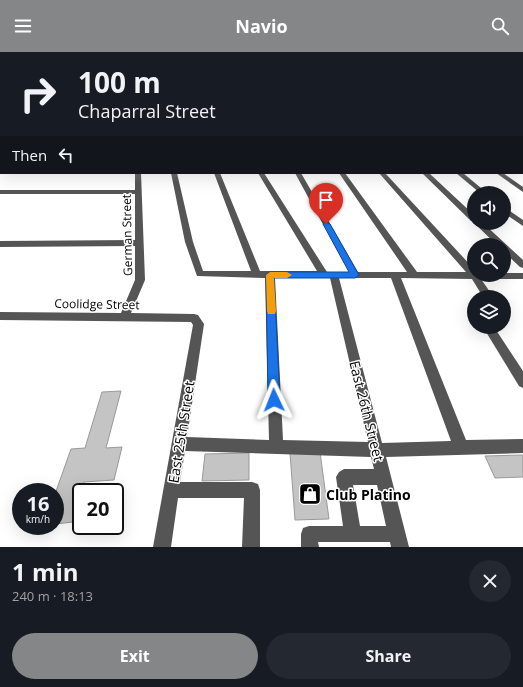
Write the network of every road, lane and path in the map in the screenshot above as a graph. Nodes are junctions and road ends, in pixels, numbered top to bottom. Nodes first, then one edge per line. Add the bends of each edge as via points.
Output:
1 (138, 174) edge
2 (174, 174) edge
3 (216, 174) edge
4 (262, 174) edge
5 (299, 174) edge
6 (343, 174) edge
7 (383, 174) edge
8 (426, 174) edge
9 (461, 174) edge
10 (500, 174) edge
11 (476, 186) edge
12 (523, 190) edge
13 (0, 192) edge
14 (138, 192) junction
15 (467, 212) edge
16 (511, 215) edge
17 (523, 224) edge
18 (486, 230) edge
19 (494, 238) edge
20 (139, 243) junction
21 (0, 244) edge
22 (511, 254) edge
23 (523, 265) edge
24 (467, 267) edge
25 (257, 275) junction
26 (270, 275) junction
27 (329, 275) junction
28 (355, 275) junction
29 (467, 275) edge
30 (395, 276) junction
31 (415, 276) junction
32 (519, 276) edge
33 (523, 285) edge
34 (0, 316) edge
35 (124, 318) junction
36 (194, 318) joint
37 (492, 334) edge
38 (523, 382) edge
39 (179, 444) junction
40 (523, 446) edge
41 (276, 447) junction
42 (461, 447) junction
43 (377, 450) junction
44 (383, 477) junction
45 (171, 490) junction
46 (353, 534) junction
47 (399, 540) edge
48 (162, 547) edge
49 (251, 547) edge
50 (310, 547) edge

1 - 14 street, German Street
2 - 25 street via 200,274
3 - 25 street
4 - 27 street, East 26th Street
5 - 28 street
6 - 31 street
7 - 24 street
8 - 15 street
9 - 11 street
10 - 12 street
13 - 14 street
14 - 20 street, German Street
16 - 17 street
18 - 19 street
20 - 21 street
20 - 35 street, German Street via 140,280
22 - 23 street
25 - 26 street
26 - 27 street
26 - 41 street
27 - 28 street
27 - 43 street, East 26th Street
28 - 30 street
29 - 31 street
30 - 31 street
30 - 42 street
32 - 33 street
34 - 35 street, Coolidge Street
35 - 36 street, Coolidge Street
36 - 39 street, East 25th Street via 199,324
37 - 38 street
39 - 41 street
39 - 45 street, East 25th Street
40 - 42 street
41 - 43 street
42 - 43 street
43 - 44 street, East 26th Street
44 - 46 street via 344,477
44 - 47 street, East 26th Street
45 - 48 street, East 25th Street
45 - 49 street via 252,490
46 - 47 street
46 - 50 street via 308,534

